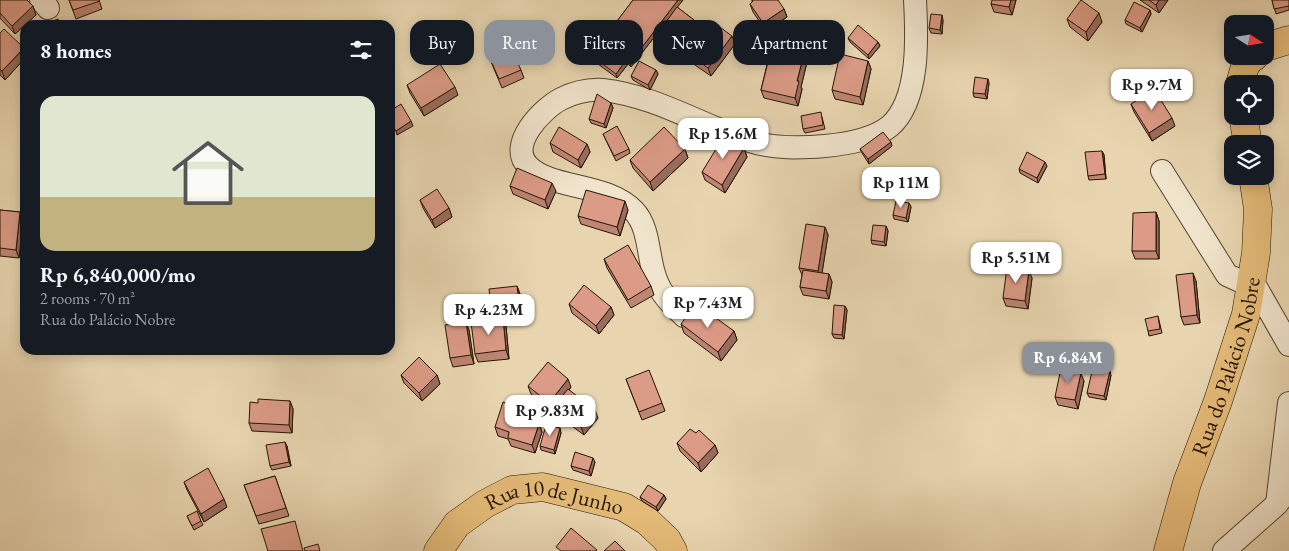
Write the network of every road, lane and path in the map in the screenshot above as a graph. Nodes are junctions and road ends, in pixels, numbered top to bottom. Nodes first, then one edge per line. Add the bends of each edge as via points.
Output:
1 (915, 0) edge
2 (1289, 40) edge
3 (1274, 45) edge
4 (1162, 170) dead end
5 (1254, 185) edge
6 (1251, 283) junction
7 (684, 316) edge
8 (1289, 344) edge
9 (1289, 403) edge
10 (1283, 496) edge
11 (438, 551) edge
12 (673, 551) edge
13 (1168, 551) edge
14 (1224, 551) edge

1 - 7 street via 913,72 906,102 890,126 858,140 806,148 768,146 645,98 600,90 561,99 547,109 530,129 521,148 527,166 550,178 608,194 633,210 644,227 657,283
2 - 3 main road
4 - 6 street via 1227,275
5 - 6 main road, Rua do Palácio Nobre via 1258,209
6 - 8 street
6 - 13 main road, Rua do Palácio Nobre via 1246,314 1187,483
9 - 10 street
10 - 14 street
11 - 12 main road, Rua 10 de Junho via 457,524 485,504 512,490 543,487 624,507 647,521 667,540

